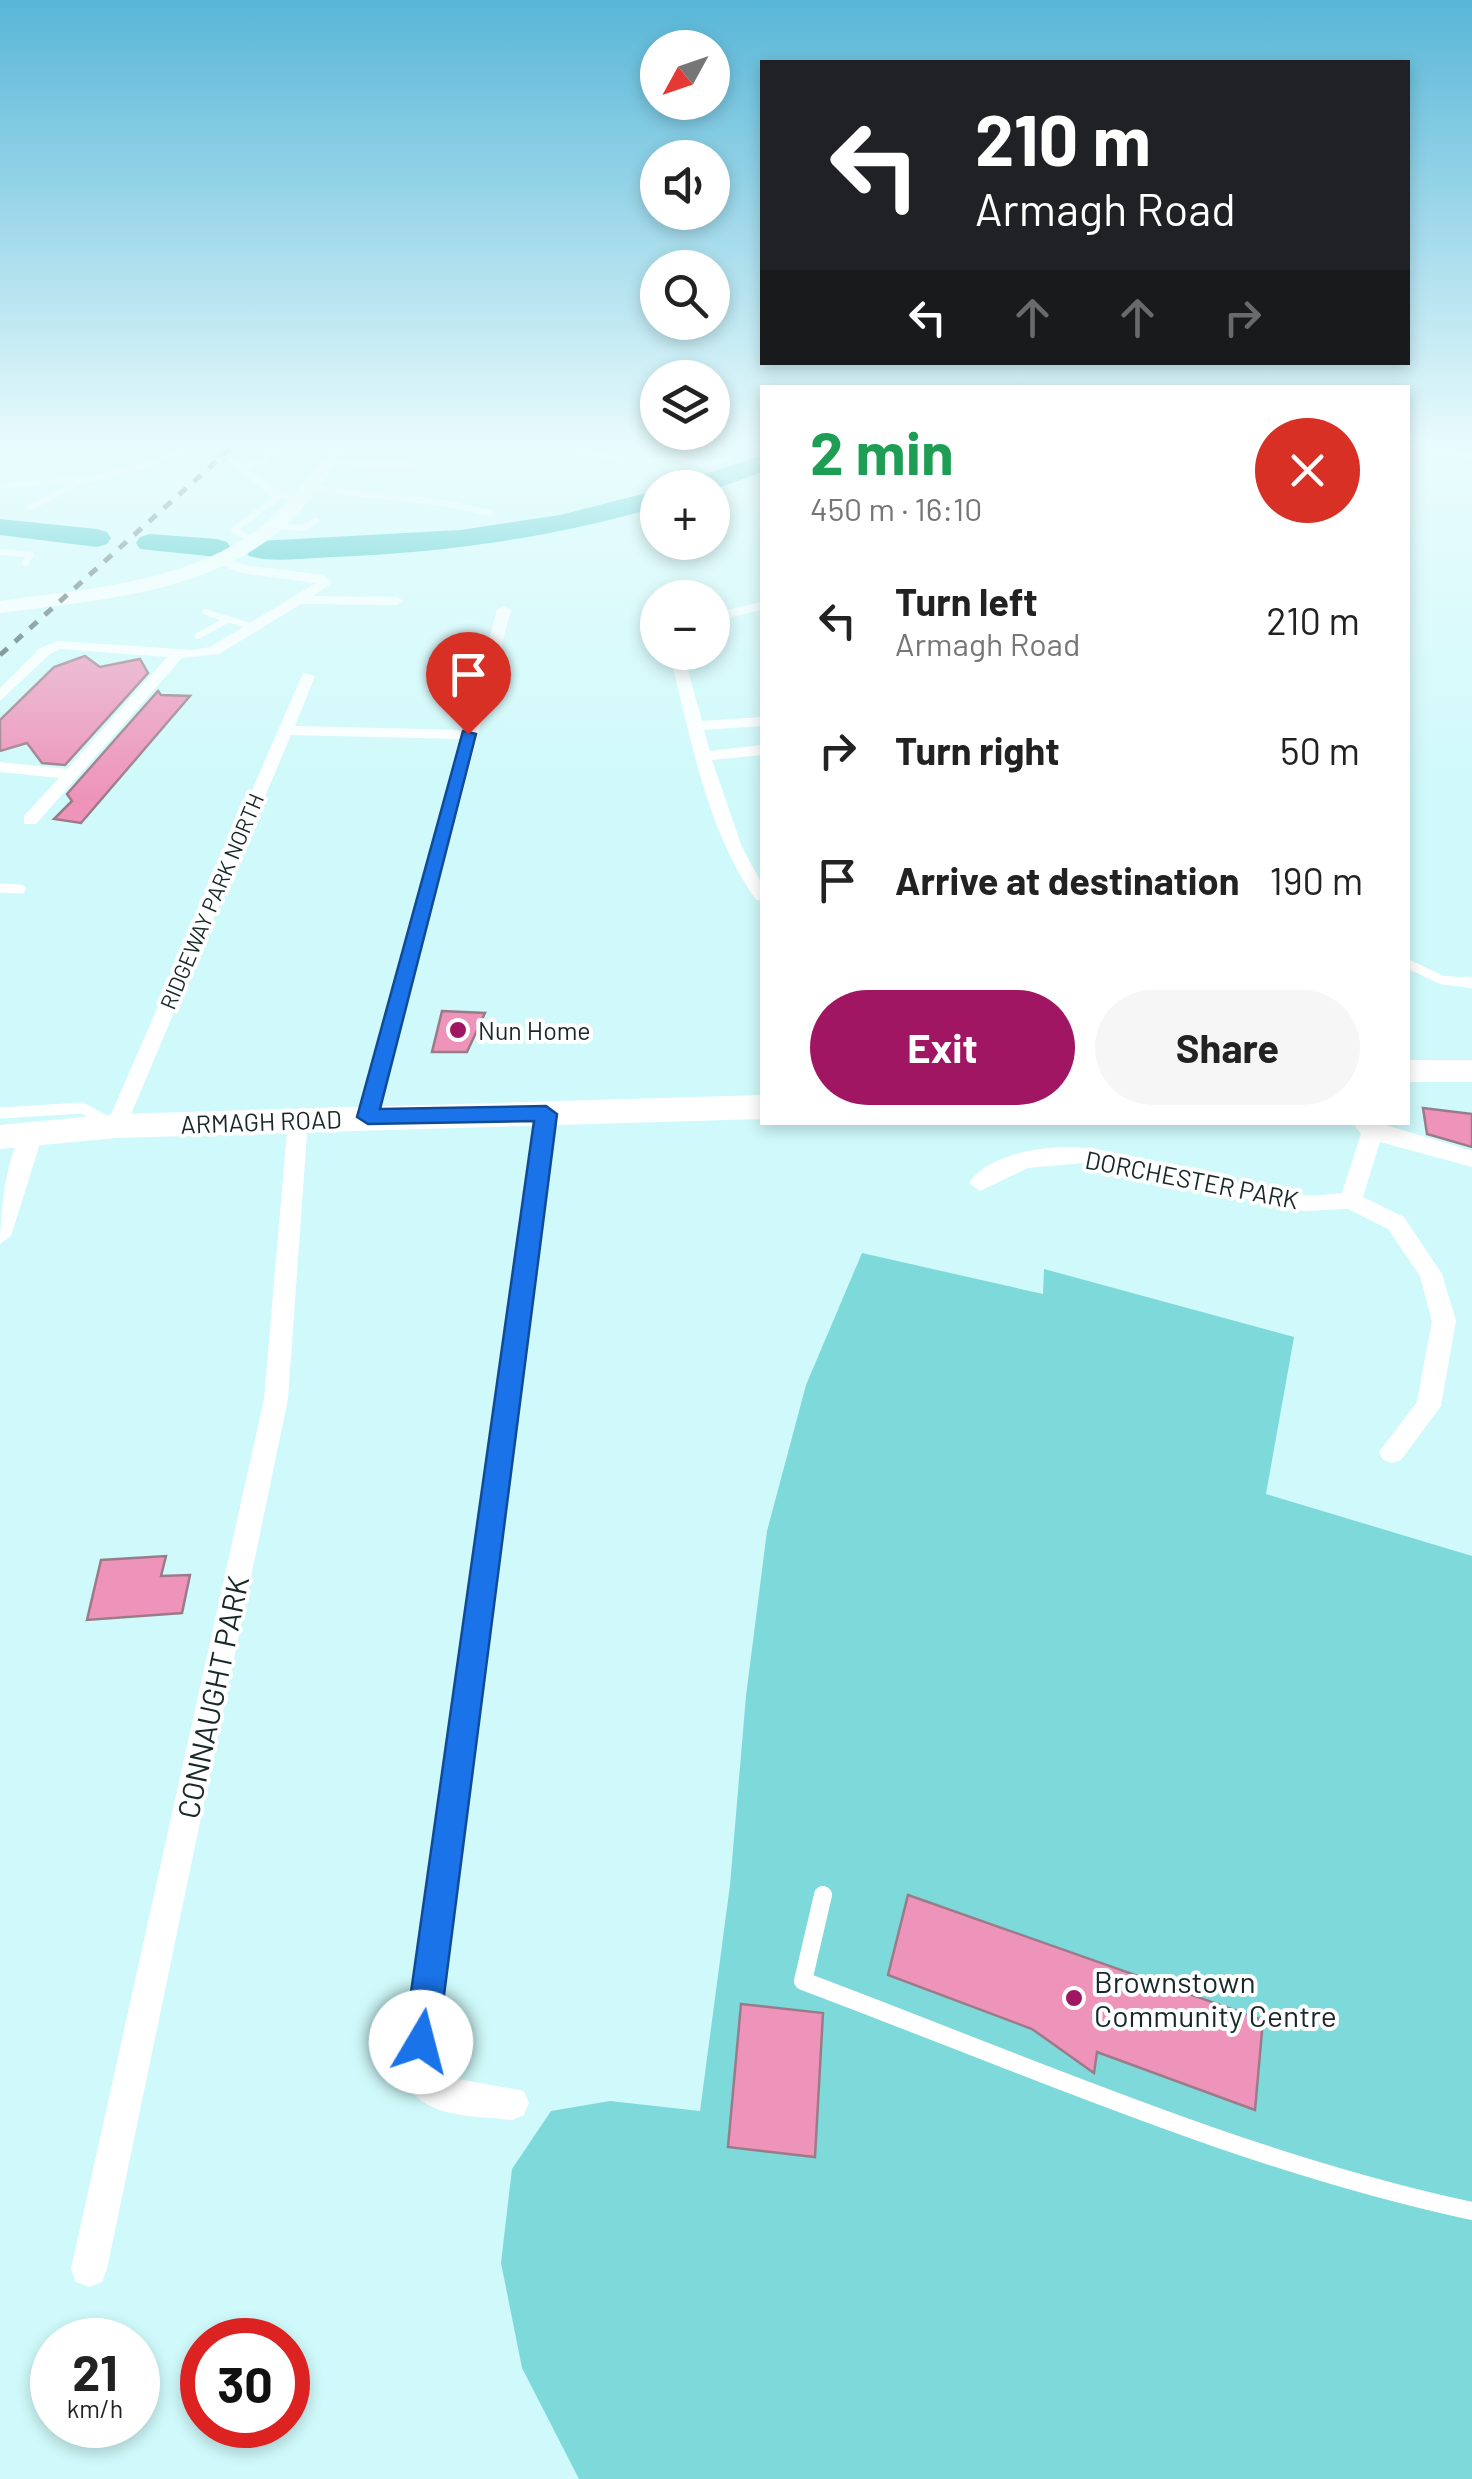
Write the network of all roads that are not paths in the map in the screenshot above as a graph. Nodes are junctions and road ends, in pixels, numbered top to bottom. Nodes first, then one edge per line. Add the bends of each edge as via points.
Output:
1 (193, 565) edge
2 (236, 565) edge
3 (390, 597) dead end
4 (302, 600) junction
5 (760, 606) edge
6 (0, 607) edge
7 (504, 610) dead end
8 (205, 612) dead end
9 (730, 613) edge
10 (227, 620) junction
11 (256, 628) junction
12 (198, 636) dead end
13 (178, 653) junction
14 (681, 670) edge
15 (308, 676) dead end
16 (0, 696) edge
17 (760, 721) edge
18 (697, 726) junction
19 (284, 730) junction
20 (468, 734) junction
21 (760, 750) edge
22 (704, 756) junction
23 (0, 767) edge
24 (71, 774) junction
25 (30, 820) dead end
26 (0, 888) edge
27 (21, 889) dead end
28 (760, 893) edge
29 (1410, 965) edge
30 (1472, 983) edge
31 (1472, 1071) edge
32 (1410, 1072) edge
33 (760, 1107) edge
34 (0, 1113) edge
35 (546, 1114) junction
36 (368, 1117) junction
37 (298, 1120) junction
38 (116, 1126) junction
39 (1367, 1127) edge
40 (16, 1136) edge
41 (1472, 1160) edge
42 (980, 1184) dead end
43 (1351, 1202) junction
44 (1, 1230) edge
45 (1392, 1452) dead end
46 (823, 1895) dead end
47 (512, 2103) dead end
48 (1472, 2212) edge
49 (88, 2269) dead end

1 - 6 main road via 87,597
2 - 4 street via 325,583
3 - 4 street
4 - 11 street
5 - 9 street
7 - 20 street
8 - 10 lane
10 - 11 lane
10 - 12 lane
11 - 13 street via 214,651
13 - 16 street via 58,645
13 - 24 street
14 - 18 street
15 - 19 street, RIDGEWAY PARK NORTH
17 - 18 street
18 - 22 street
19 - 20 street
19 - 38 street, RIDGEWAY PARK NORTH
20 - 36 street
21 - 22 street
22 - 28 street via 738,858
23 - 24 street
24 - 25 street
26 - 27 lane
29 - 30 lane via 1442,980
31 - 32 main road
33 - 35 main road, ARMAGH ROAD
34 - 38 lane via 82,1108
35 - 36 main road, ARMAGH ROAD
35 - 47 street via 421,2042 421,2076 440,2093
36 - 37 main road, ARMAGH ROAD
37 - 38 main road, ARMAGH ROAD
37 - 49 street, CONNAUGHT PARK via 276,1399
38 - 40 main road, ARMAGH ROAD
39 - 41 street
39 - 43 street
40 - 44 street
42 - 43 street, DORCHESTER PARK via 1002,1167 1048,1155 1083,1156 1304,1202
43 - 45 street, DORCHESTER PARK via 1396,1224 1431,1274 1444,1321 1429,1406
46 - 48 lane via 802,1981 1194,2128 1392,2194

